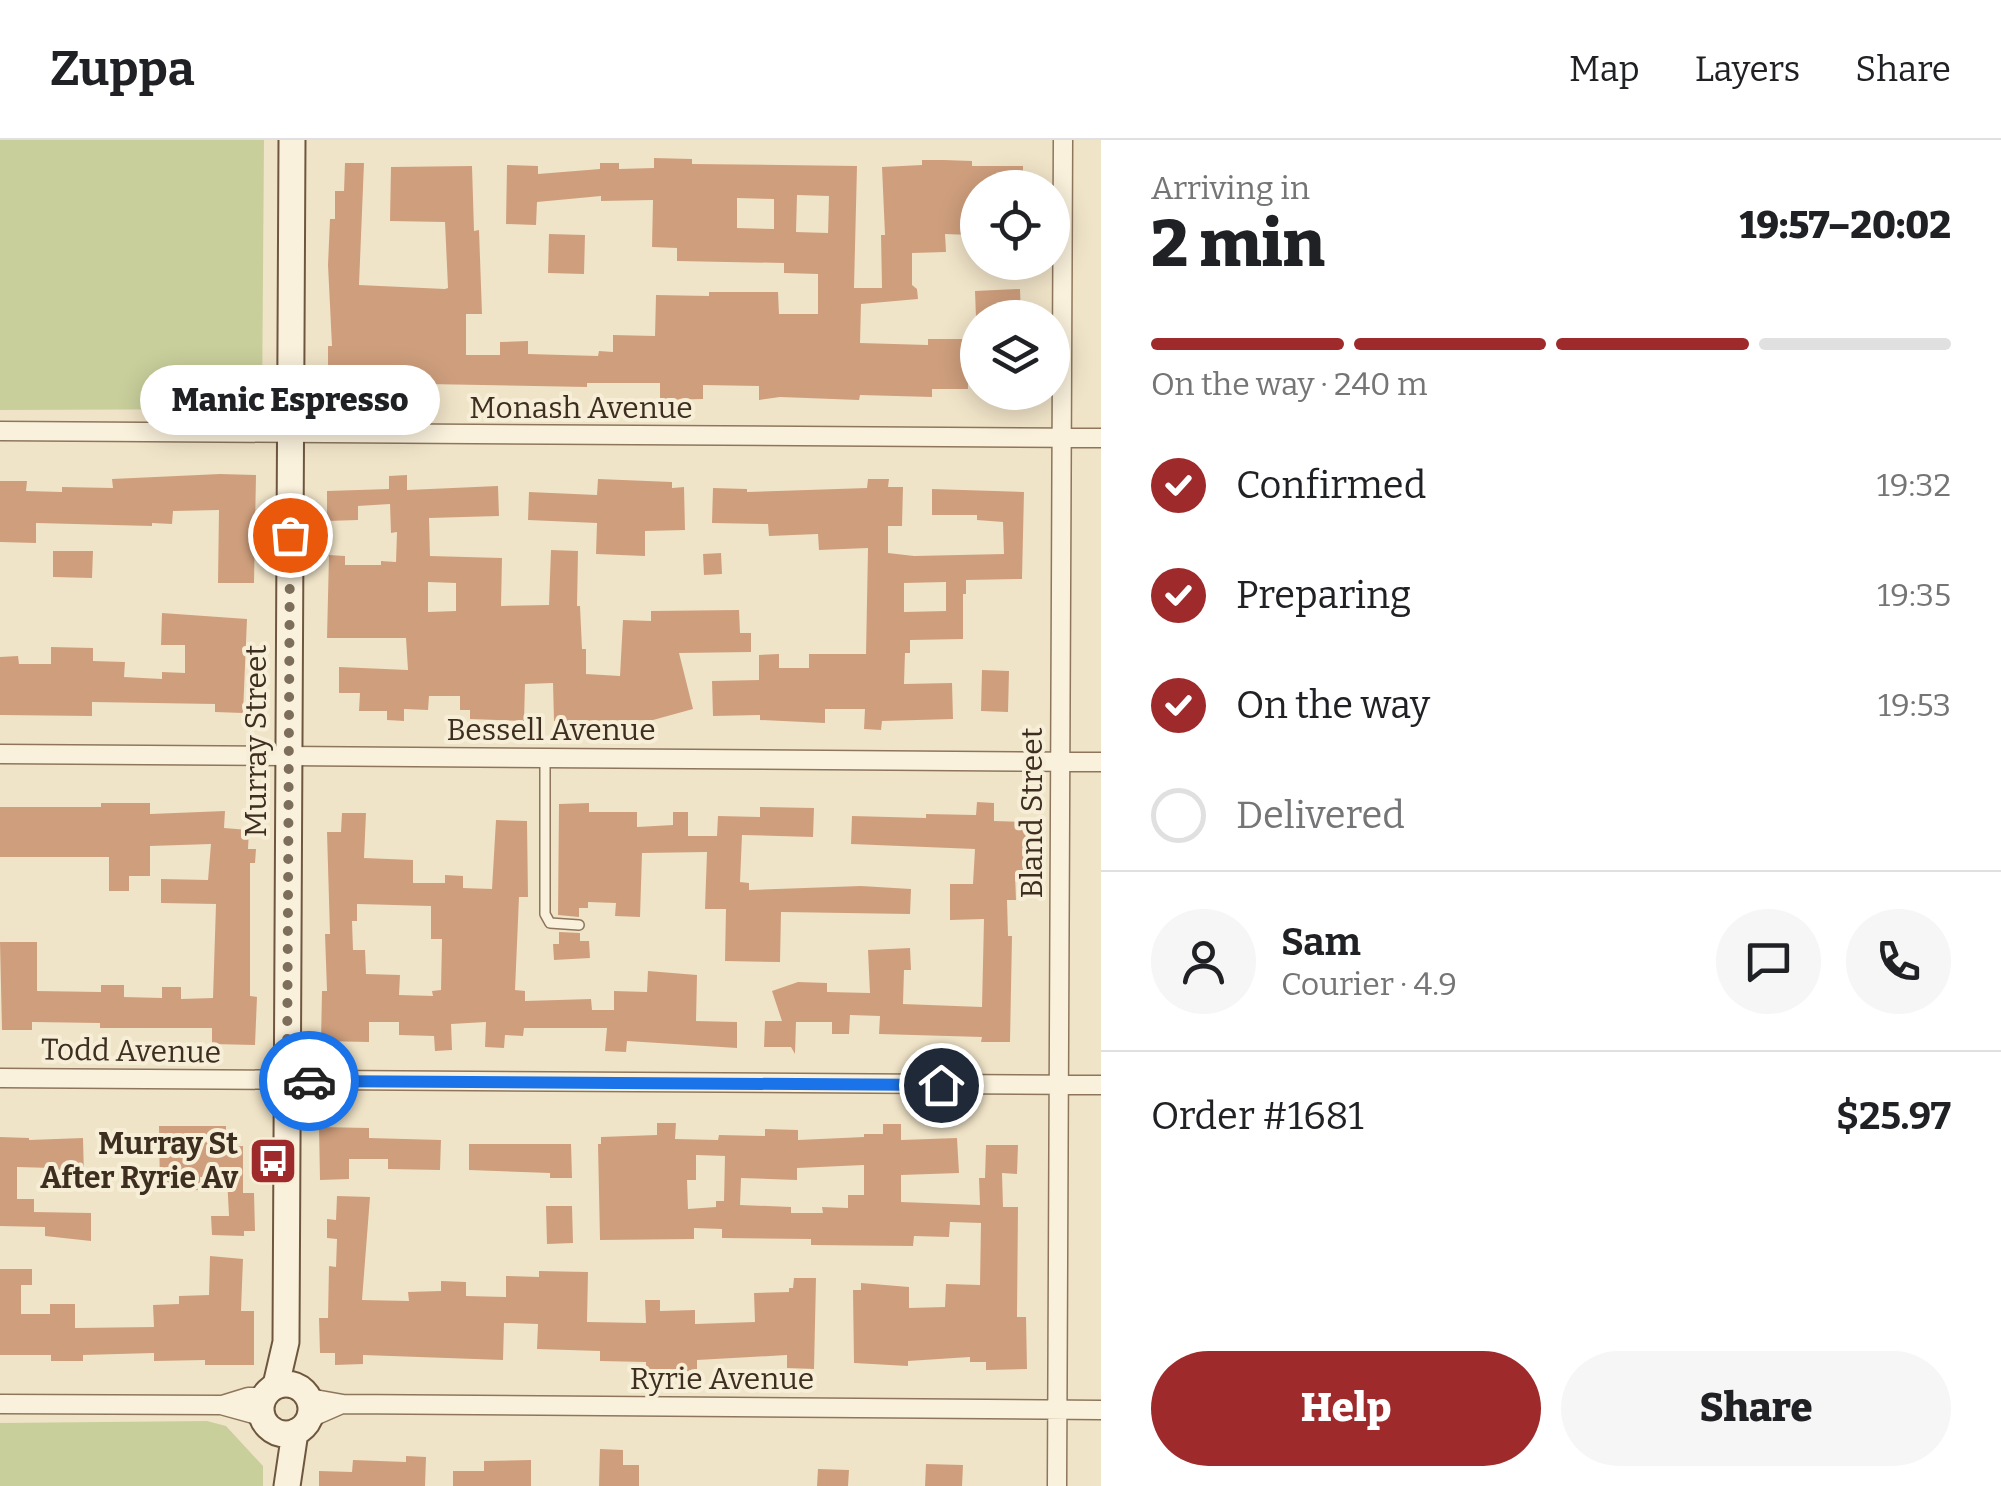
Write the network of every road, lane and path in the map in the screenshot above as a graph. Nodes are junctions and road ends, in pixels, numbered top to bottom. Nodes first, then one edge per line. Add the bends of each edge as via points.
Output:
1 (292, 140) edge
2 (1063, 140) edge
3 (0, 431) edge
4 (292, 433) junction
5 (1101, 438) edge
6 (1060, 439) junction
7 (0, 754) edge
8 (289, 756) junction
9 (545, 758) junction
10 (1059, 761) junction
11 (1101, 762) edge
12 (579, 925) dead end
13 (0, 1078) edge
14 (287, 1081) junction
15 (1059, 1086) junction
16 (1101, 1086) edge
17 (0, 1404) edge
18 (286, 1409) junction
19 (1057, 1409) junction
20 (1101, 1410) edge
21 (287, 1477) edge
22 (1057, 1486) edge

1 - 4 main road, Murray Street
2 - 6 street, Bland Street
3 - 4 street, Monash Avenue
4 - 6 street, Monash Avenue
4 - 8 main road, Murray Street
5 - 6 street, Monash Avenue
6 - 10 street, Bland Street
7 - 8 street, Bessell Avenue
8 - 9 street, Bessell Avenue
8 - 14 main road, Murray Street
9 - 10 street, Bessell Avenue
9 - 12 lane via 545,914 550,923
10 - 11 street, Bessell Avenue
10 - 15 street, Bland Street
13 - 14 street, Todd Avenue
14 - 15 street, Todd Avenue
14 - 18 main road, Murray Street
15 - 16 street, Todd Avenue
15 - 19 street, Bland Street
17 - 18 street
18 - 19 street, Ryrie Avenue
18 - 21 main road
19 - 20 street, Ryrie Avenue
19 - 22 street, Bland Street

